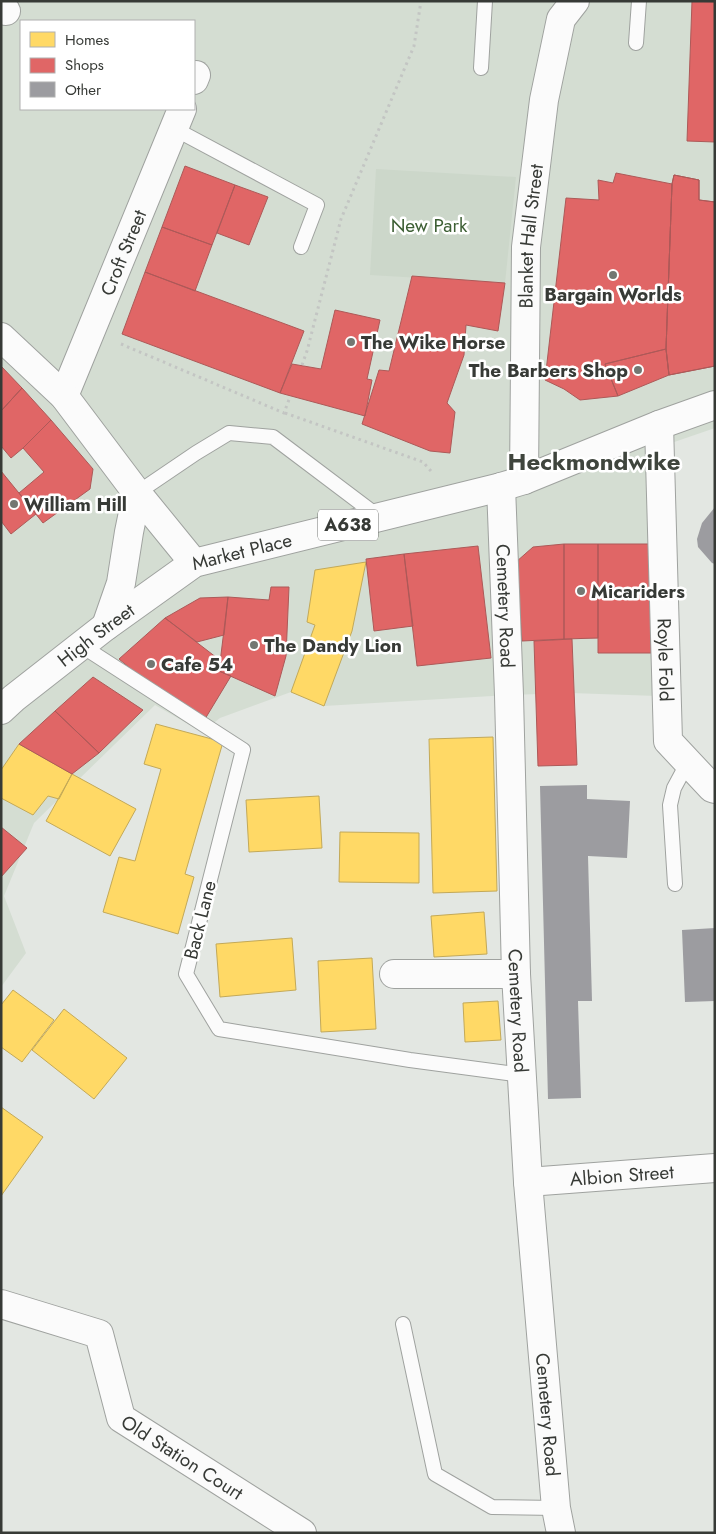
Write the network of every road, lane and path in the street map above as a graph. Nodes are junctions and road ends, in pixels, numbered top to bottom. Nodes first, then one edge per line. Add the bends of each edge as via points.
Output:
1 (421, 1) edge
2 (484, 1) edge
3 (575, 1) edge
4 (639, 1) edge
5 (636, 43) dead end
6 (481, 68) dead end
7 (178, 118) edge
8 (301, 247) dead end
9 (91, 331) junction
10 (1, 337) edge
11 (302, 365) dead end
12 (64, 396) junction
13 (290, 397) dead end
14 (715, 405) edge
15 (284, 413) junction
16 (659, 425) junction
17 (513, 483) junction
18 (137, 493) junction
19 (453, 499) junction
20 (379, 517) junction
21 (194, 563) junction
22 (106, 626) junction
23 (82, 646) junction
24 (1, 710) edge
25 (688, 762) junction
26 (713, 788) edge
27 (675, 884) dead end
28 (394, 974) dead end
29 (516, 974) junction
30 (522, 1074) junction
31 (715, 1168) edge
32 (528, 1182) junction
33 (1, 1304) edge
34 (403, 1324) dead end
35 (558, 1521) edge
36 (302, 1533) edge

1 - 11 path via 414,46 341,219
2 - 6 lane
3 - 17 street, Blanket Hall Street via 561,20 544,100 526,246
4 - 5 lane
7 - 8 lane via 317,205
7 - 9 street, Croft Street
9 - 12 street, Croft Street
9 - 15 path
10 - 12 street, Market Place
12 - 18 street, Market Place
13 - 15 path
14 - 16 street, Market Place / A638
15 - 19 path via 423,462
16 - 17 street, Market Place / A638
16 - 25 street, Royle Fold via 668,740
17 - 19 street, Market Place / A638
17 - 29 street, Cemetery Road via 509,695
18 - 20 lane via 229,433 273,437
18 - 21 street, Market Place
18 - 22 street via 121,583
19 - 20 street, Market Place / A638
20 - 21 street, Market Place / A638
21 - 22 street, High Street / A638
22 - 23 street, High Street / A638
23 - 24 street, High Street / A638
23 - 30 lane, Back Lane via 243,750 186,974 219,1029 410,1060
25 - 26 street, Royle Fold
25 - 27 lane via 674,788 670,805
28 - 29 street
29 - 30 street, Cemetery Road
30 - 32 street, Cemetery Road
31 - 32 street, Albion Street
32 - 35 street, Cemetery Road
33 - 36 street, Old Station Court via 99,1334 121,1418
34 - 35 lane via 435,1474 492,1507

